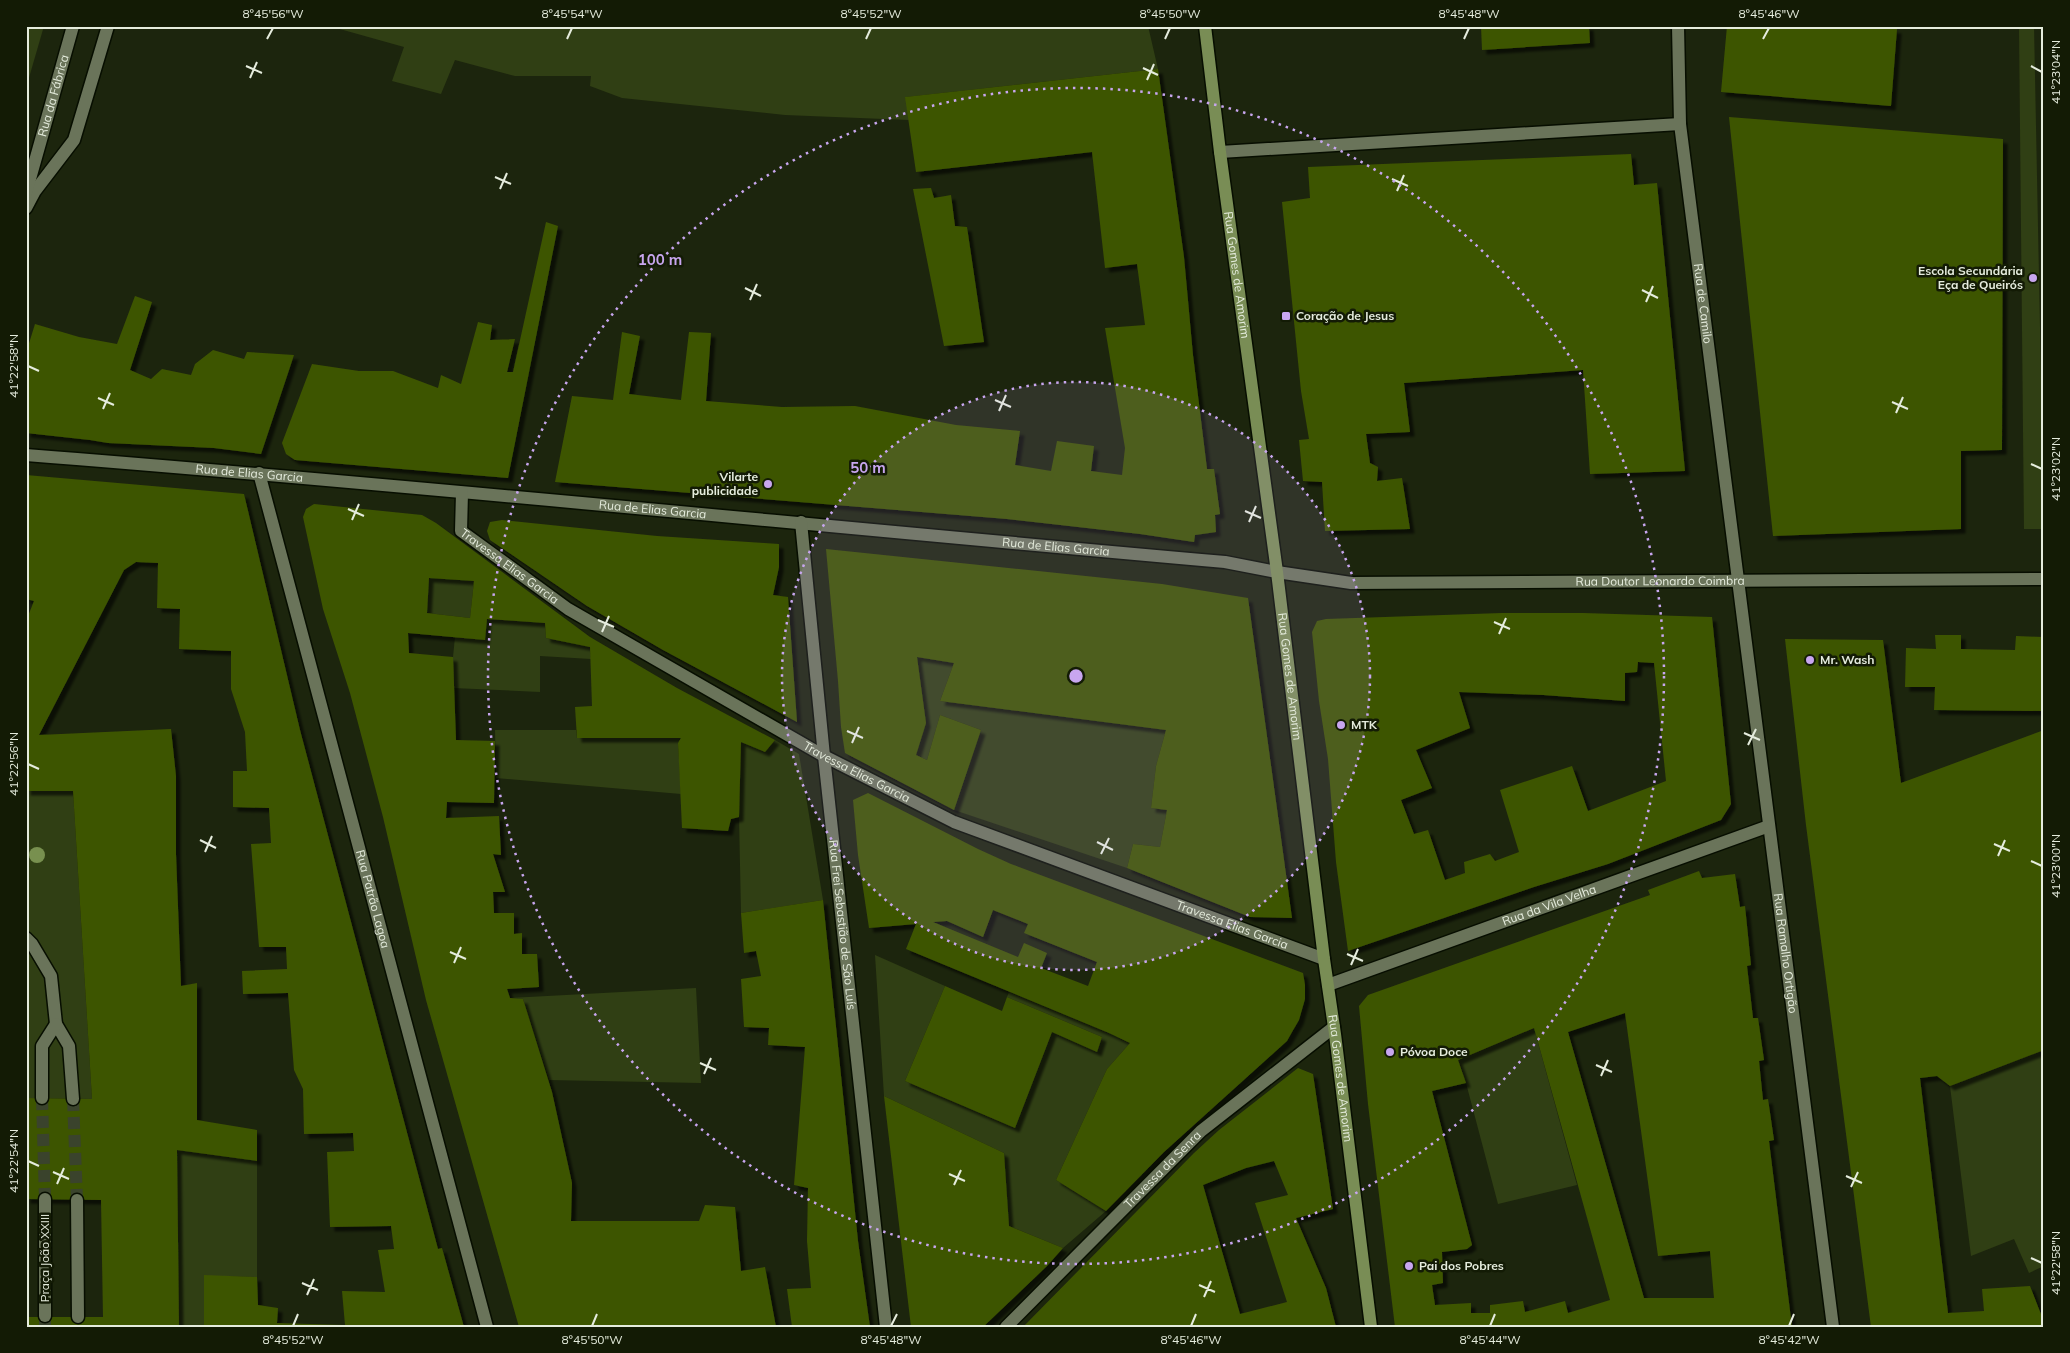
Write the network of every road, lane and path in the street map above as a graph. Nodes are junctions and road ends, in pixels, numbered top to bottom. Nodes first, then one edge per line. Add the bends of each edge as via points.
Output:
1 (74, 26) edge
2 (108, 26) edge
3 (1205, 26) edge
4 (1678, 26) edge
5 (1680, 124) junction
6 (1220, 152) junction
7 (26, 193) edge
8 (26, 208) edge
9 (26, 455) edge
10 (259, 473) junction
11 (462, 493) junction
12 (801, 522) junction
13 (1277, 572) junction
14 (2044, 578) edge
15 (1738, 580) junction
16 (824, 756) junction
17 (1769, 826) junction
18 (26, 938) edge
19 (1324, 959) junction
20 (1328, 985) junction
21 (56, 1024) junction
22 (1334, 1027) junction
23 (42, 1098) tunnel mouth
24 (73, 1099) tunnel mouth
25 (45, 1199) tunnel mouth
26 (77, 1200) tunnel mouth
27 (45, 1316) tunnel mouth
28 (78, 1317) dead end
29 (486, 1327) edge
30 (886, 1327) edge
31 (1006, 1327) edge
32 (1372, 1327) edge
33 (1833, 1327) edge

1 - 7 street, Rua da Fábrica
2 - 8 street via 74,140
3 - 6 main road, Rua Gomes de Amorim
4 - 5 street, Rua de Camilo
5 - 6 street
5 - 15 street, Rua de Camilo
6 - 13 main road, Rua Gomes de Amorim
9 - 10 street, Rua de Elias Garcia
10 - 11 street, Rua de Elias Garcia
10 - 29 street, Rua Patrão Lagoa
11 - 12 street, Rua de Elias Garcia
11 - 16 street, Travessa Elias Garcia via 461,531 468,537 568,609
12 - 13 street, Rua de Elias Garcia via 1225,562
12 - 16 street, Rua Frei Sebastião de São Luís
13 - 15 street, Rua Doutor Leonardo Coimbra via 1351,583
13 - 19 main road, Rua Gomes de Amorim
14 - 15 street, Rua Doutor Leonardo Coimbra via 1822,582
15 - 17 street, Rua Ramalho Ortigão
16 - 19 street, Travessa Elias Garcia via 954,822
16 - 30 street, Rua Frei Sebastião de São Luís
17 - 20 street, Rua da Vila Velha
17 - 33 street, Rua Ramalho Ortigão
18 - 21 street via 52,976
19 - 20 main road, Rua Gomes de Amorim
20 - 22 main road, Rua Gomes de Amorim
21 - 23 street via 42,1046
21 - 24 street via 69,1046
22 - 31 street, Travessa da Senra via 1201,1131
22 - 32 main road, Rua Gomes de Amorim
25 - 27 street, Praça João XXIII
26 - 28 street

